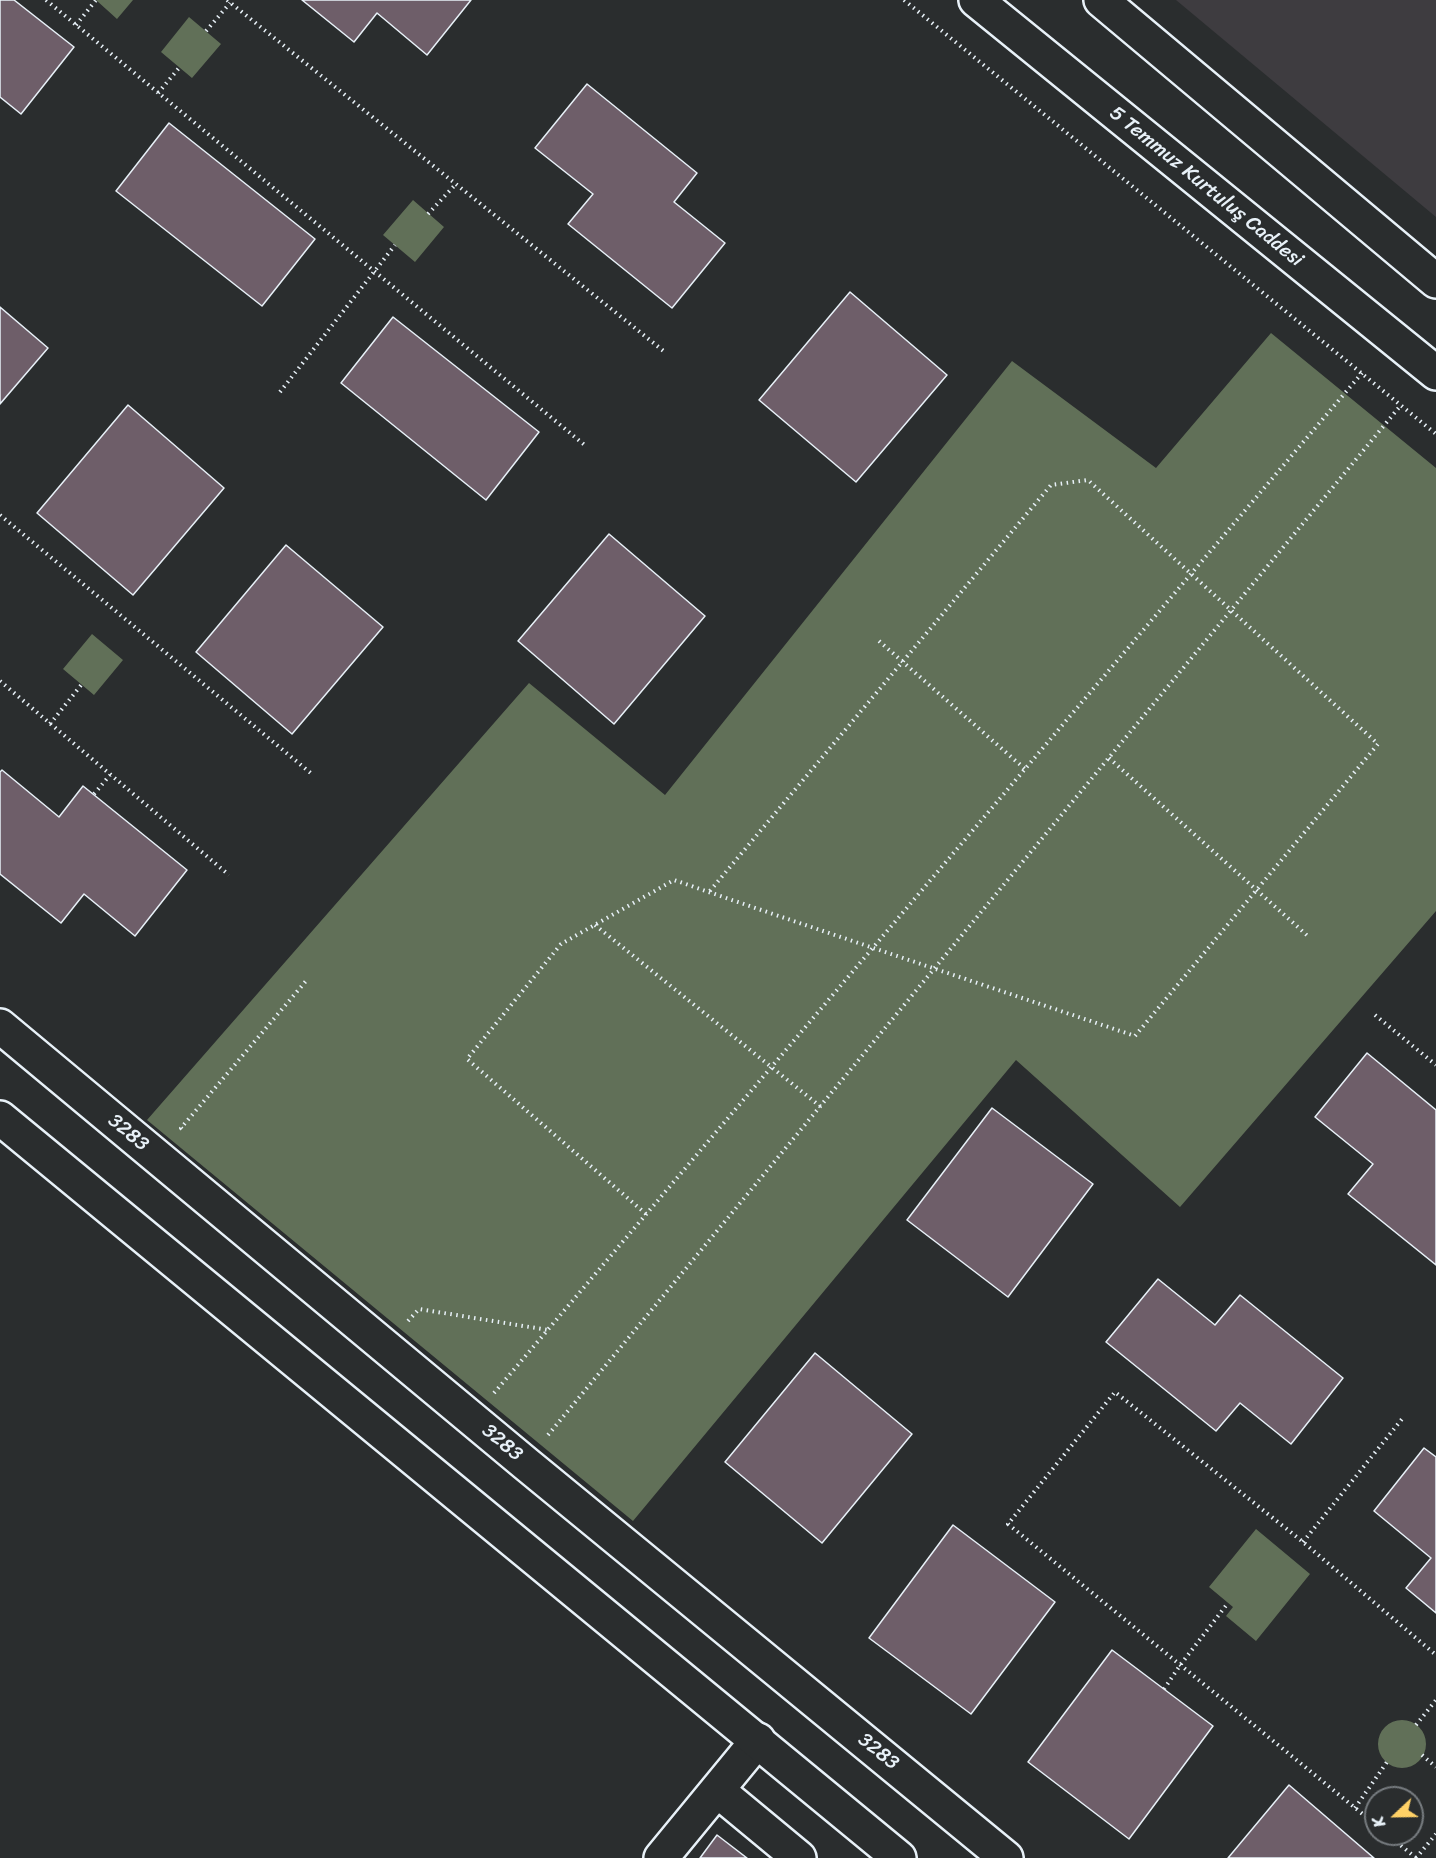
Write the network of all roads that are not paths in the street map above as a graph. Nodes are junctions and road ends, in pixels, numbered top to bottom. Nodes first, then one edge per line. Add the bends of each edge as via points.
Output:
1 (976, 0) edge
2 (1101, 0) edge
3 (1436, 281) edge
4 (1436, 374) edge
5 (0, 1026) edge
6 (0, 1118) edge
7 (758, 1740) junction
8 (717, 1790) junction
9 (661, 1858) edge
10 (799, 1858) edge
11 (899, 1858) edge
12 (1006, 1858) edge

1 - 4 street, 5 Temmuz Kurtuluş Caddesi
2 - 3 street
5 - 12 street, 3283
6 - 7 street
7 - 8 street
7 - 11 street
8 - 9 street
8 - 10 street

